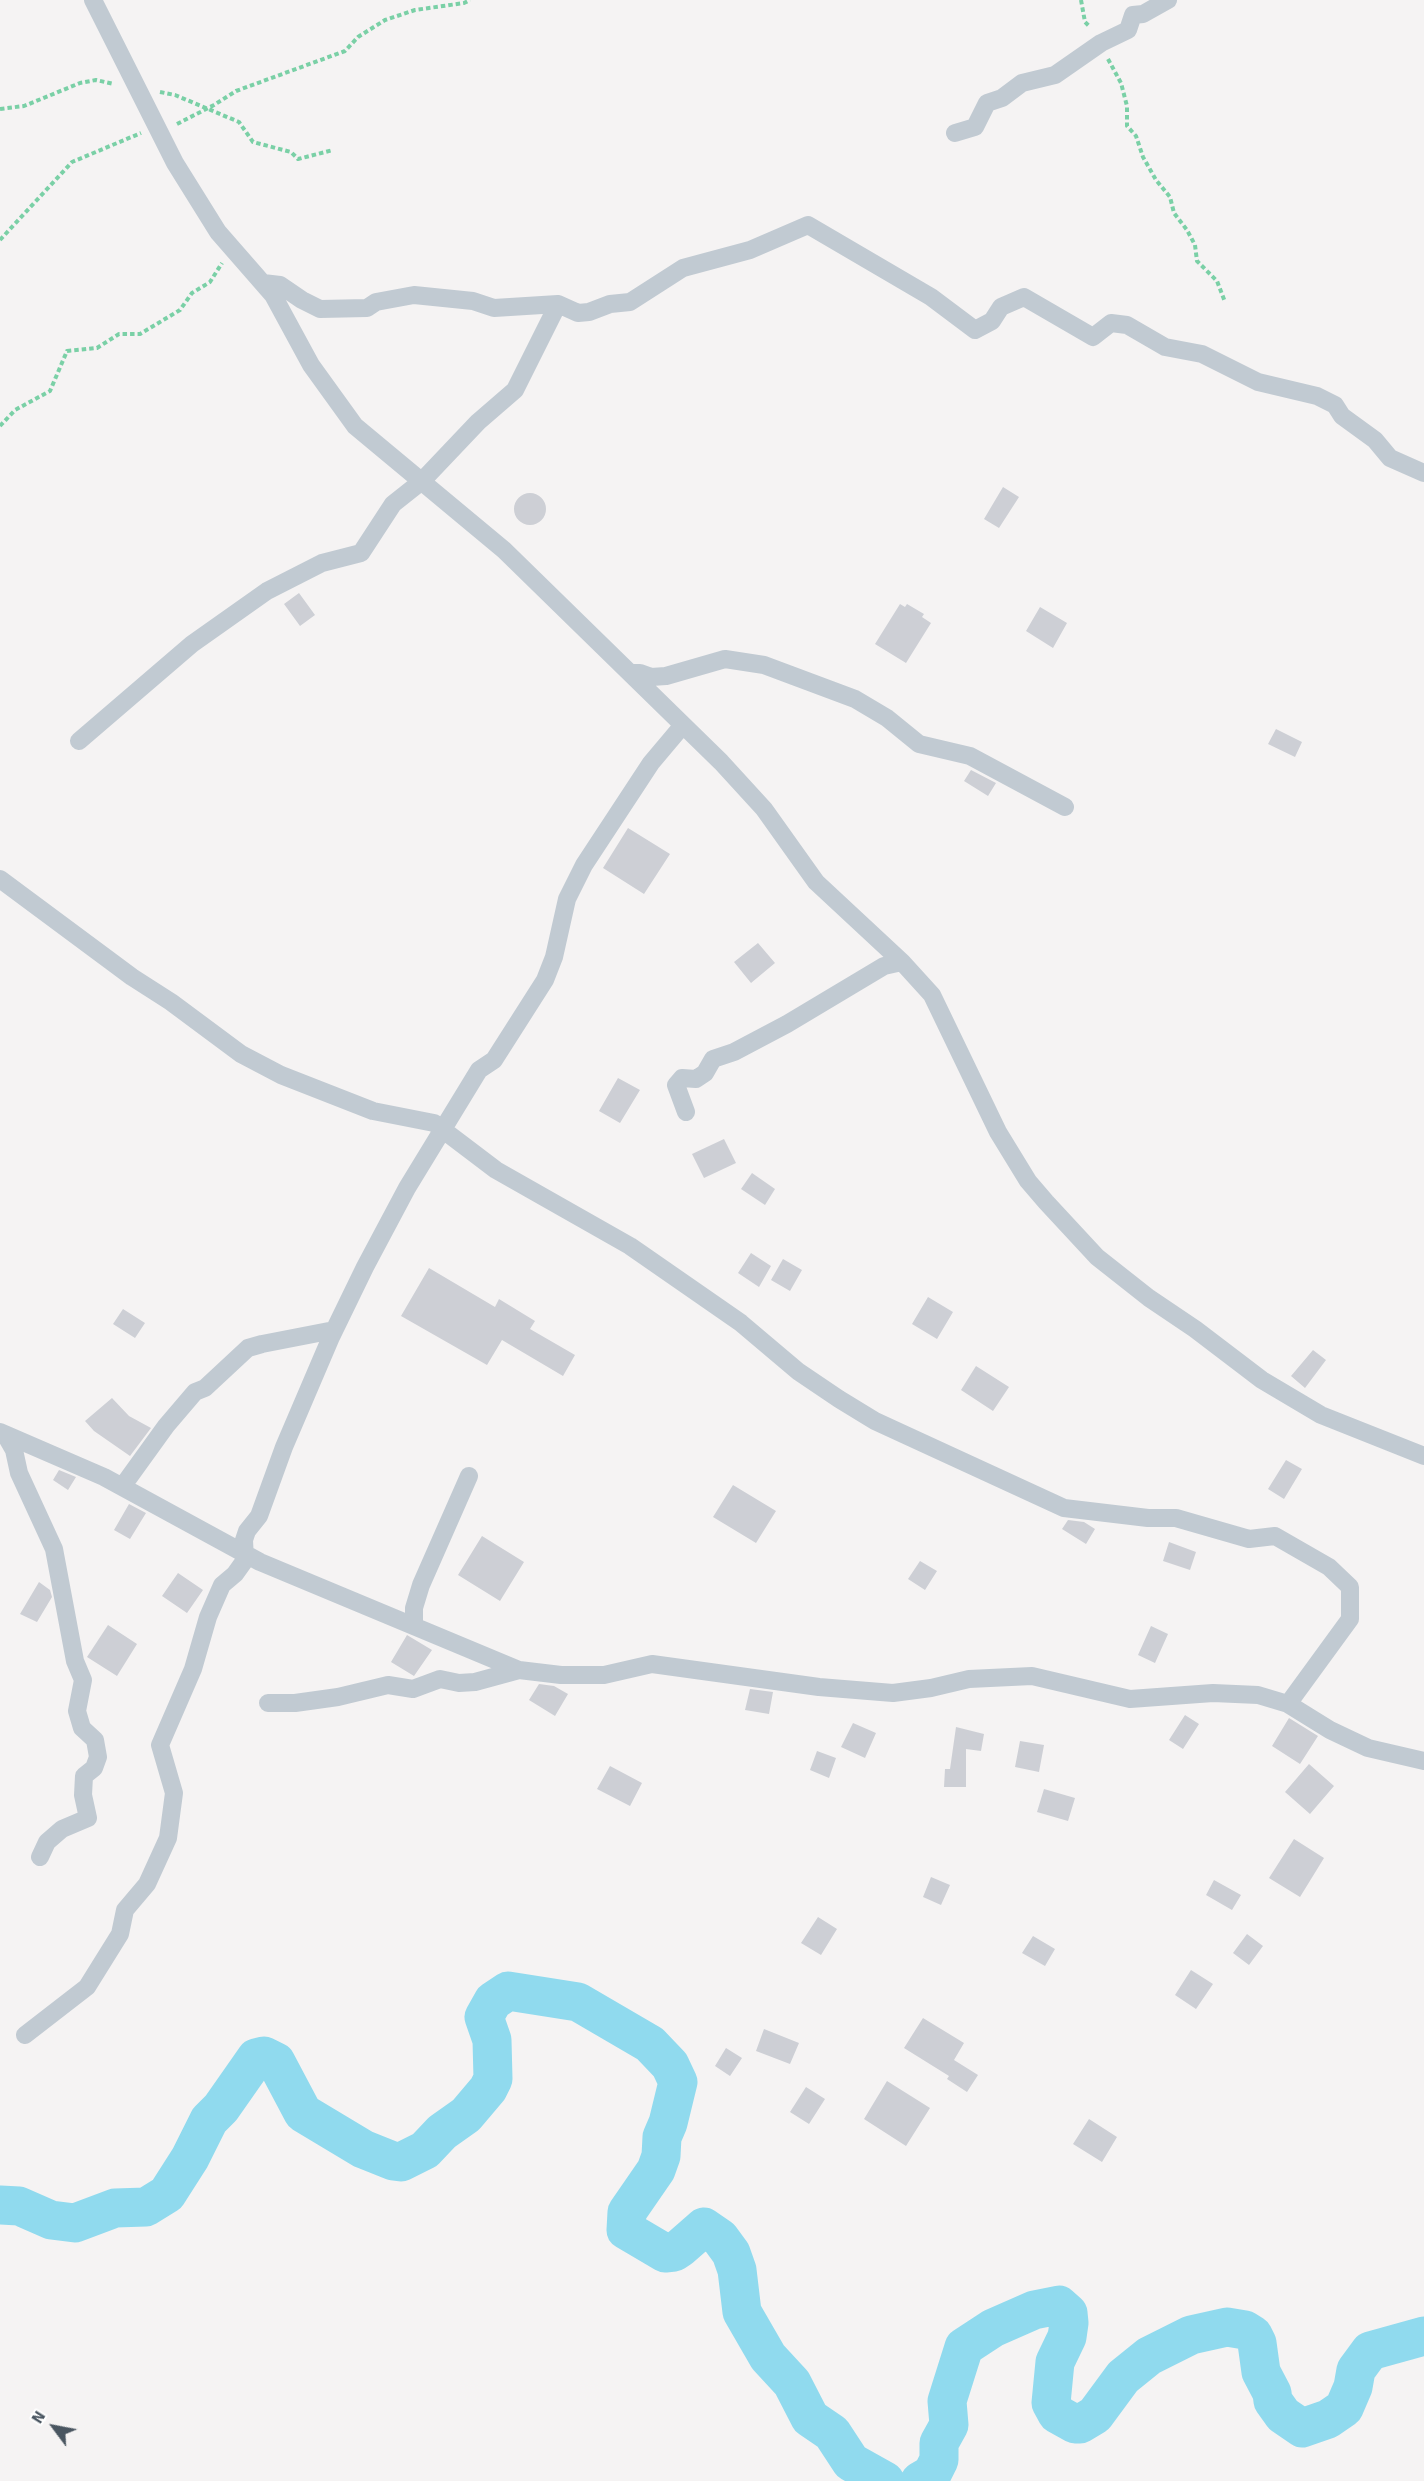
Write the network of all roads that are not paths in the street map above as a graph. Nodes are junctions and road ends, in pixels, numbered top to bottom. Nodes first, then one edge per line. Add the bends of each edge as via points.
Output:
1 (93, 0) edge
2 (1168, 0) edge
3 (955, 133) dead end
4 (263, 283) junction
5 (558, 304) junction
6 (1424, 473) edge
7 (422, 482) junction
8 (630, 673) junction
9 (683, 725) junction
10 (79, 741) dead end
11 (1065, 807) dead end
12 (0, 879) edge
13 (902, 962) junction
14 (686, 1112) dead end
15 (445, 1129) junction
16 (334, 1330) junction
17 (3, 1434) edge
18 (1424, 1456) edge
19 (469, 1476) dead end
20 (122, 1487) junction
21 (245, 1554) junction
22 (414, 1626) junction
23 (519, 1670) junction
24 (268, 1703) dead end
25 (1288, 1704) junction
26 (1424, 1761) edge
27 (39, 1857) dead end
28 (25, 2035) dead end

1 - 4 street via 187,182 218,232
2 - 3 street via 1143,14 1133,15 1128,30 1101,43 1055,75 1022,83 1002,98 987,103 975,127
4 - 5 street via 279,285 320,309 367,308 376,302 414,295 473,301 494,308
4 - 7 street via 311,365 355,426
5 - 6 street via 578,313 630,302 683,268 750,250 808,225 931,297 975,330 993,321 1000,307 1024,297 1093,337 1111,323 1127,325 1165,347 1202,354 1258,382 1317,396 1335,405 1342,416 1376,440 1390,458
5 - 7 street via 515,390 478,422
7 - 8 street via 504,550
7 - 10 street via 393,504 362,553 322,563 267,591 192,644
8 - 9 street
8 - 11 street via 666,676 725,659 764,665 855,699 919,744 970,756
9 - 13 street via 764,809 816,882
9 - 15 street via 651,763 584,865 567,899 545,980 494,1060 479,1070
12 - 15 street via 241,1054 280,1076 373,1111 415,1117
13 - 14 street via 884,966 787,1024 713,1059 696,1079 682,1078 676,1085
13 - 18 street via 932,995 998,1132 1028,1181 1097,1257 1262,1380 1321,1415
15 - 16 street via 407,1188
15 - 25 street via 496,1170 639,1253 741,1323 838,1400 875,1421 1064,1508 1176,1518 1250,1539 1275,1536 1329,1567 1350,1587 1350,1618
16 - 20 street via 248,1348 205,1388 195,1392
16 - 21 street via 259,1516 247,1531
17 - 20 street
17 - 27 street via 15,1450 19,1473 54,1548 75,1661 83,1680 77,1711 82,1728 94,1740 98,1757 94,1768 84,1776 88,1818 62,1829 47,1842
19 - 22 street via 421,1585 414,1608
20 - 21 street
21 - 22 street
21 - 28 street via 240,1567 222,1585 193,1670 160,1745 174,1792 168,1838 147,1884 125,1910 120,1934 87,1987
22 - 23 street
23 - 24 street via 475,1683 440,1679 413,1689 388,1685 338,1697
23 - 25 street via 604,1676 652,1664 893,1693 969,1679 1032,1676 1130,1699 1213,1693 1258,1695
25 - 26 street via 1368,1748

